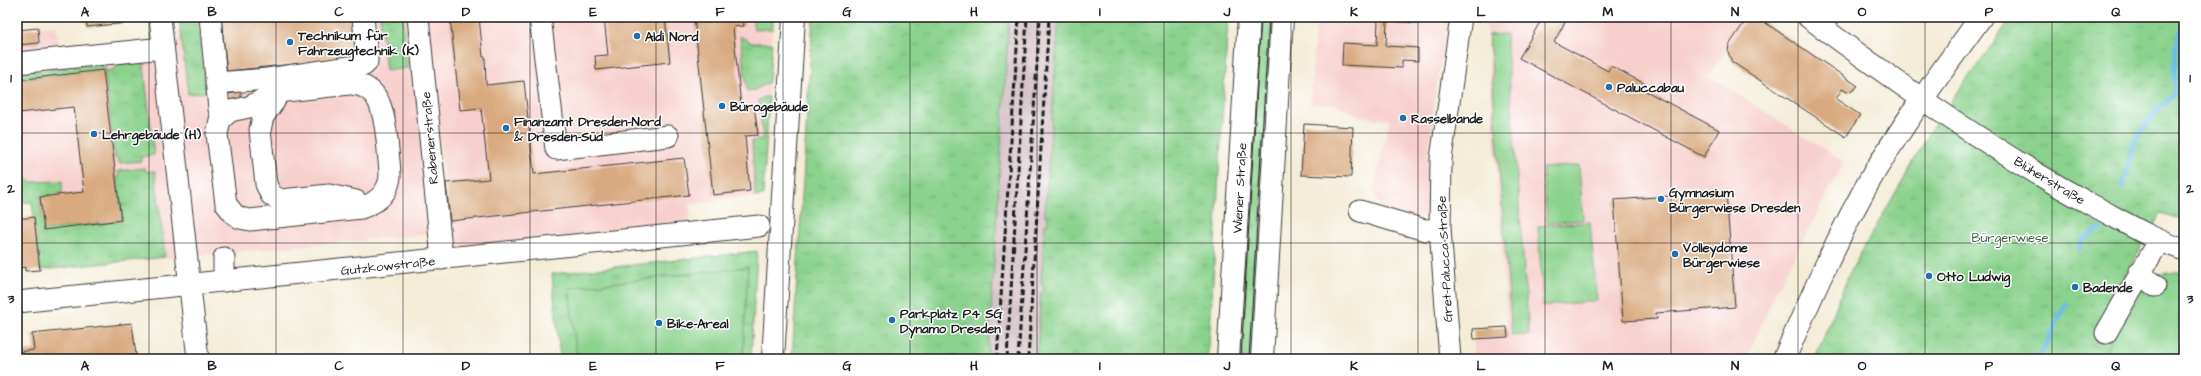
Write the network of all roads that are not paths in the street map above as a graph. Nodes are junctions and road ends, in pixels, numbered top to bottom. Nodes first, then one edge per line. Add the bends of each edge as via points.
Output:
1 (160, 17) edge
2 (210, 17) edge
3 (363, 17) edge
4 (418, 17) edge
5 (540, 17) edge
6 (794, 17) edge
7 (1249, 17) edge
8 (1282, 17) edge
9 (1461, 17) edge
10 (1808, 17) edge
11 (1981, 17) edge
12 (163, 48) junction
13 (367, 62) junction
14 (17, 63) edge
15 (216, 83) junction
16 (367, 92) junction
17 (1923, 99) junction
18 (275, 100) junction
19 (222, 117) junction
20 (668, 136) dead end
21 (356, 201) junction
22 (1360, 211) dead end
23 (759, 226) dead end
24 (1440, 229) junction
25 (2159, 241) junction
26 (2184, 250) edge
27 (224, 258) dead end
28 (442, 259) junction
29 (2139, 272) junction
30 (224, 281) junction
31 (189, 285) junction
32 (2155, 286) dead end
33 (17, 302) edge
34 (2106, 333) dead end
35 (198, 359) edge
36 (773, 359) edge
37 (1228, 359) edge
38 (1262, 359) edge
39 (1450, 359) edge
40 (1784, 359) edge

1 - 12 street
2 - 15 street
3 - 13 street
4 - 28 street, Rabenerstraße
5 - 20 street via 556,149
6 - 36 main road
7 - 37 main road, Wiener Straße
8 - 38 main road
9 - 24 street, Gret-Palucca-Straße via 1441,159
10 - 17 street
11 - 17 main road
12 - 14 street
12 - 31 street
13 - 15 street via 364,65 312,69 268,79
13 - 16 street
15 - 19 street
16 - 18 street via 349,91
16 - 19 street via 357,84 277,92 249,107 230,111
16 - 19 street via 377,98 383,109 390,177 387,189 379,199 361,208 250,220 240,218 226,204 224,193 217,134 218,123
16 - 21 street via 376,115 383,176 374,194
17 - 25 street, Blüherstraße via 2054,184
17 - 40 main road via 1875,171 1834,248
18 - 21 street via 263,117 260,130 266,184 271,195 281,200 329,195
18 - 21 street via 254,113 233,118 225,126 232,196 237,207 250,213
22 - 24 street via 1425,230
23 - 28 street, Gutzkowstraße
24 - 39 street, Gret-Palucca-Straße
25 - 26 street, Blüherstraße
25 - 29 street
27 - 30 street
28 - 30 street, Gutzkowstraße
29 - 32 street
29 - 34 street
30 - 31 street, Gutzkowstraße
31 - 33 street, Gutzkowstraße
31 - 35 street

